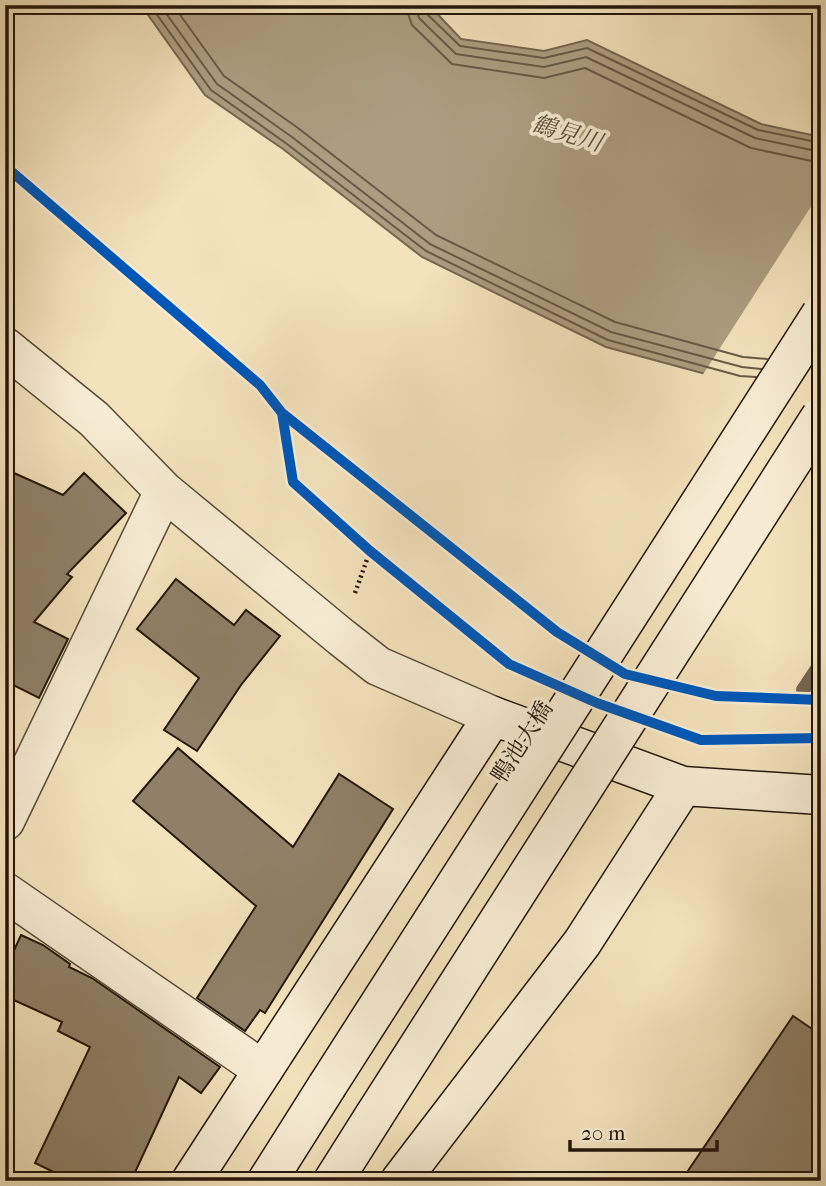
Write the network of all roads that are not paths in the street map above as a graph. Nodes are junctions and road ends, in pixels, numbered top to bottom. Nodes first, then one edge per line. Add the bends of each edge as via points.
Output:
1 (821, 314) edge
2 (5, 347) edge
3 (821, 416) edge
4 (164, 491) junction
5 (493, 716) junction
6 (683, 786) junction
7 (821, 794) edge
8 (5, 821) edge
9 (5, 892) edge
10 (263, 1070) junction
11 (191, 1181) edge
12 (267, 1181) edge
13 (333, 1181) edge
14 (400, 1181) edge

1 - 12 street, 鴨池大橋, bridge
2 - 4 street via 94,419
3 - 13 street, bridge
4 - 5 street via 378,666
4 - 8 street
5 - 6 street
5 - 10 street
6 - 7 street
6 - 14 street via 582,943
9 - 10 street
10 - 11 street

